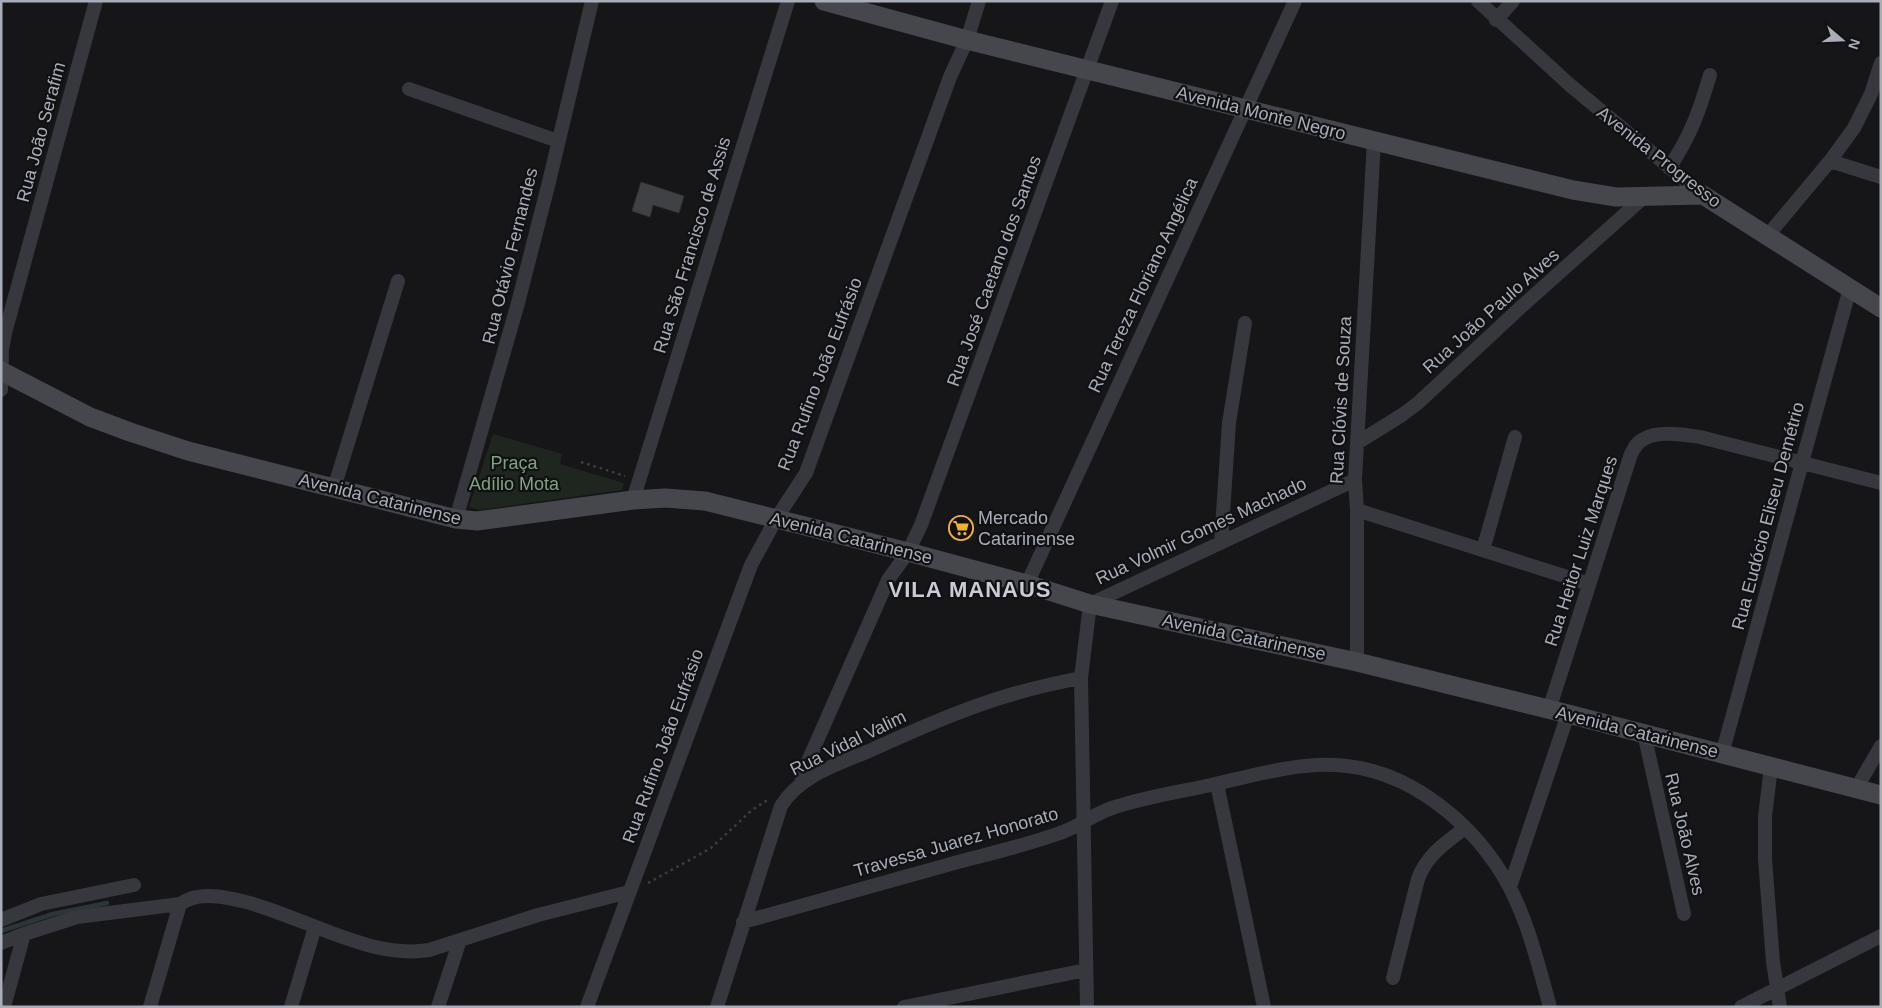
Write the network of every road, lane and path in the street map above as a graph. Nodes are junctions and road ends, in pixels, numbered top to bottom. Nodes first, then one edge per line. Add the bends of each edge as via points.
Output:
1 (96, 1) edge
2 (592, 1) edge
3 (788, 1) edge
4 (824, 1) edge
5 (979, 1) edge
6 (1112, 1) edge
7 (1295, 1) edge
8 (1478, 1) edge
9 (1513, 1) edge
10 (843, 4) edge
11 (1496, 20) junction
12 (967, 40) junction
13 (1881, 63) edge
14 (1087, 70) junction
15 (1710, 75) dead end
16 (410, 89) dead end
17 (1244, 110) junction
18 (558, 141) junction
19 (1374, 141) junction
20 (1830, 161) junction
21 (1669, 168) junction
22 (1881, 177) edge
23 (1702, 195) junction
24 (1644, 197) junction
25 (1768, 235) junction
26 (398, 281) dead end
27 (1850, 288) junction
28 (1881, 308) edge
29 (1245, 323) dead end
30 (2, 377) edge
31 (1515, 437) dead end
32 (1357, 442) junction
33 (581, 462) dead end
34 (1801, 462) junction
35 (638, 480) junction
36 (1355, 480) junction
37 (1881, 483) edge
38 (334, 488) junction
39 (633, 500) junction
40 (1357, 510) junction
41 (456, 519) junction
42 (776, 519) junction
43 (1221, 543) junction
44 (1483, 550) junction
45 (908, 552) junction
46 (1027, 584) junction
47 (1589, 584) junction
48 (1090, 604) junction
49 (1357, 662) junction
50 (1081, 678) junction
51 (1549, 710) junction
52 (1568, 714) junction
53 (1644, 734) junction
54 (1881, 746) edge
55 (1722, 754) junction
56 (1771, 767) junction
57 (802, 783) junction
58 (1217, 784) junction
59 (1856, 789) junction
60 (1881, 795) edge
61 (786, 796) junction
62 (1084, 821) junction
63 (1465, 828) junction
64 (134, 885) dead end
65 (1510, 887) junction
66 (629, 892) junction
67 (180, 904) junction
68 (1684, 914) dead end
69 (1, 920) edge
70 (743, 922) junction
71 (315, 927) junction
72 (24, 934) junction
73 (1881, 936) edge
74 (460, 940) junction
75 (1, 944) edge
76 (1086, 970) junction
77 (1393, 978) dead end
78 (1777, 989) junction
79 (4, 1007) edge
80 (150, 1007) edge
81 (291, 1007) edge
82 (438, 1007) edge
83 (587, 1007) edge
84 (717, 1007) edge
85 (904, 1007) edge
86 (1087, 1007) edge
87 (1264, 1007) edge
88 (1550, 1007) edge
89 (1741, 1007) edge
90 (1780, 1007) edge

1 - 30 street, Rua João Serafim via 5,333
2 - 18 street, Rua Otávio Fernandes
3 - 35 street, Rua São Francisco de Assis
4 - 10 street, Avenida Monte Negro
5 - 12 street, Rua Rufino João Eufrásio
6 - 14 street, Rua José Caetano dos Santos
7 - 17 street, Rua Tereza Floriano Angélica
8 - 11 street, Avenida Progresso
9 - 11 street
10 - 12 street, Avenida Monte Negro
11 - 21 street, Avenida Progresso
12 - 14 street, Avenida Monte Negro
12 - 42 street, Rua Rufino João Eufrásio via 950,77 806,473
13 - 20 street via 1862,113
14 - 17 street, Avenida Monte Negro
14 - 45 street, Rua José Caetano dos Santos
15 - 21 street via 1697,117 1684,146
16 - 18 street
17 - 19 street, Avenida Monte Negro
17 - 46 street, Rua Tereza Floriano Angélica
18 - 41 street, Rua Otávio Fernandes via 518,303
19 - 24 street, Avenida Monte Negro via 1573,190 1616,197
19 - 32 street, Rua Clóvis de Souza
20 - 22 street
20 - 25 street
21 - 23 street, Avenida Progresso
23 - 24 street, Avenida Monte Negro
23 - 25 street, Avenida Progresso
24 - 32 street, Rua João Paulo Alves via 1418,403
25 - 27 street, Avenida Progresso
26 - 38 street
27 - 28 street, Avenida Progresso
27 - 34 street, Rua Eudócio Eliseu Demétrio
29 - 43 street via 1229,423
30 - 38 street, Avenida Catarinense via 130,432 188,451
31 - 44 street
32 - 36 street, Rua Clóvis de Souza
33 - 35 path
34 - 37 street, Rua Heitor Luiz Marques
34 - 47 street, Rua Heitor Luiz Marques via 1700,437 1658,435 1644,438 1631,454
34 - 55 street, Rua Eudócio Eliseu Demétrio
35 - 39 street, Rua São Francisco de Assis
36 - 40 street, Rua Clóvis de Souza
36 - 43 street, Rua Volmir Gomes Machado
38 - 41 street, Avenida Catarinense
39 - 41 street, Avenida Catarinense via 482,520
39 - 42 street, Avenida Catarinense via 685,498 732,506
40 - 44 street
40 - 49 street, Rua Clóvis de Souza
42 - 45 street, Avenida Catarinense
42 - 66 street, Rua Rufino João Eufrásio via 751,565
43 - 48 street, Rua Volmir Gomes Machado
44 - 47 street
45 - 46 street, Avenida Catarinense
45 - 57 street, Rua José Caetano dos Santos via 888,580 809,759
46 - 48 street, Avenida Catarinense
47 - 51 street, Rua Heitor Luiz Marques
48 - 49 street, Avenida Catarinense
48 - 50 street
49 - 51 street, Avenida Catarinense
50 - 57 street, Rua Vidal Valim via 1003,697 966,710
50 - 62 street
51 - 52 street, Avenida Catarinense
52 - 53 street, Avenida Catarinense
52 - 65 street
53 - 55 street, Avenida Catarinense
53 - 68 street, Rua João Alves
54 - 59 street
55 - 56 street, Avenida Catarinense
56 - 59 street, Avenida Catarinense
56 - 78 street via 1764,836
57 - 61 street, Rua Vidal Valim
58 - 62 street, Travessa Juarez Honorato via 1111,808
58 - 63 street, Travessa Juarez Honorato via 1286,768 1354,767 1378,772 1422,792
58 - 87 street
59 - 60 street, Avenida Catarinense
61 - 66 path via 768,800 702,854
61 - 70 street, Rua Vidal Valim
62 - 70 street, Travessa Juarez Honorato via 1062,833
62 - 76 street
63 - 65 street, Travessa Juarez Honorato
63 - 77 street via 1424,865
64 - 69 street via 41,904
65 - 88 street, Travessa Juarez Honorato via 1536,953
66 - 74 street via 538,915
66 - 83 street, Rua Rufino João Eufrásio
67 - 71 street via 204,896 234,899
67 - 72 street via 77,917
67 - 80 street
70 - 84 street, Rua Vidal Valim
71 - 74 street via 380,948 413,953
71 - 81 street
72 - 75 street
72 - 79 street
73 - 78 street
74 - 82 street
76 - 85 street
76 - 86 street
78 - 89 street
78 - 90 street

